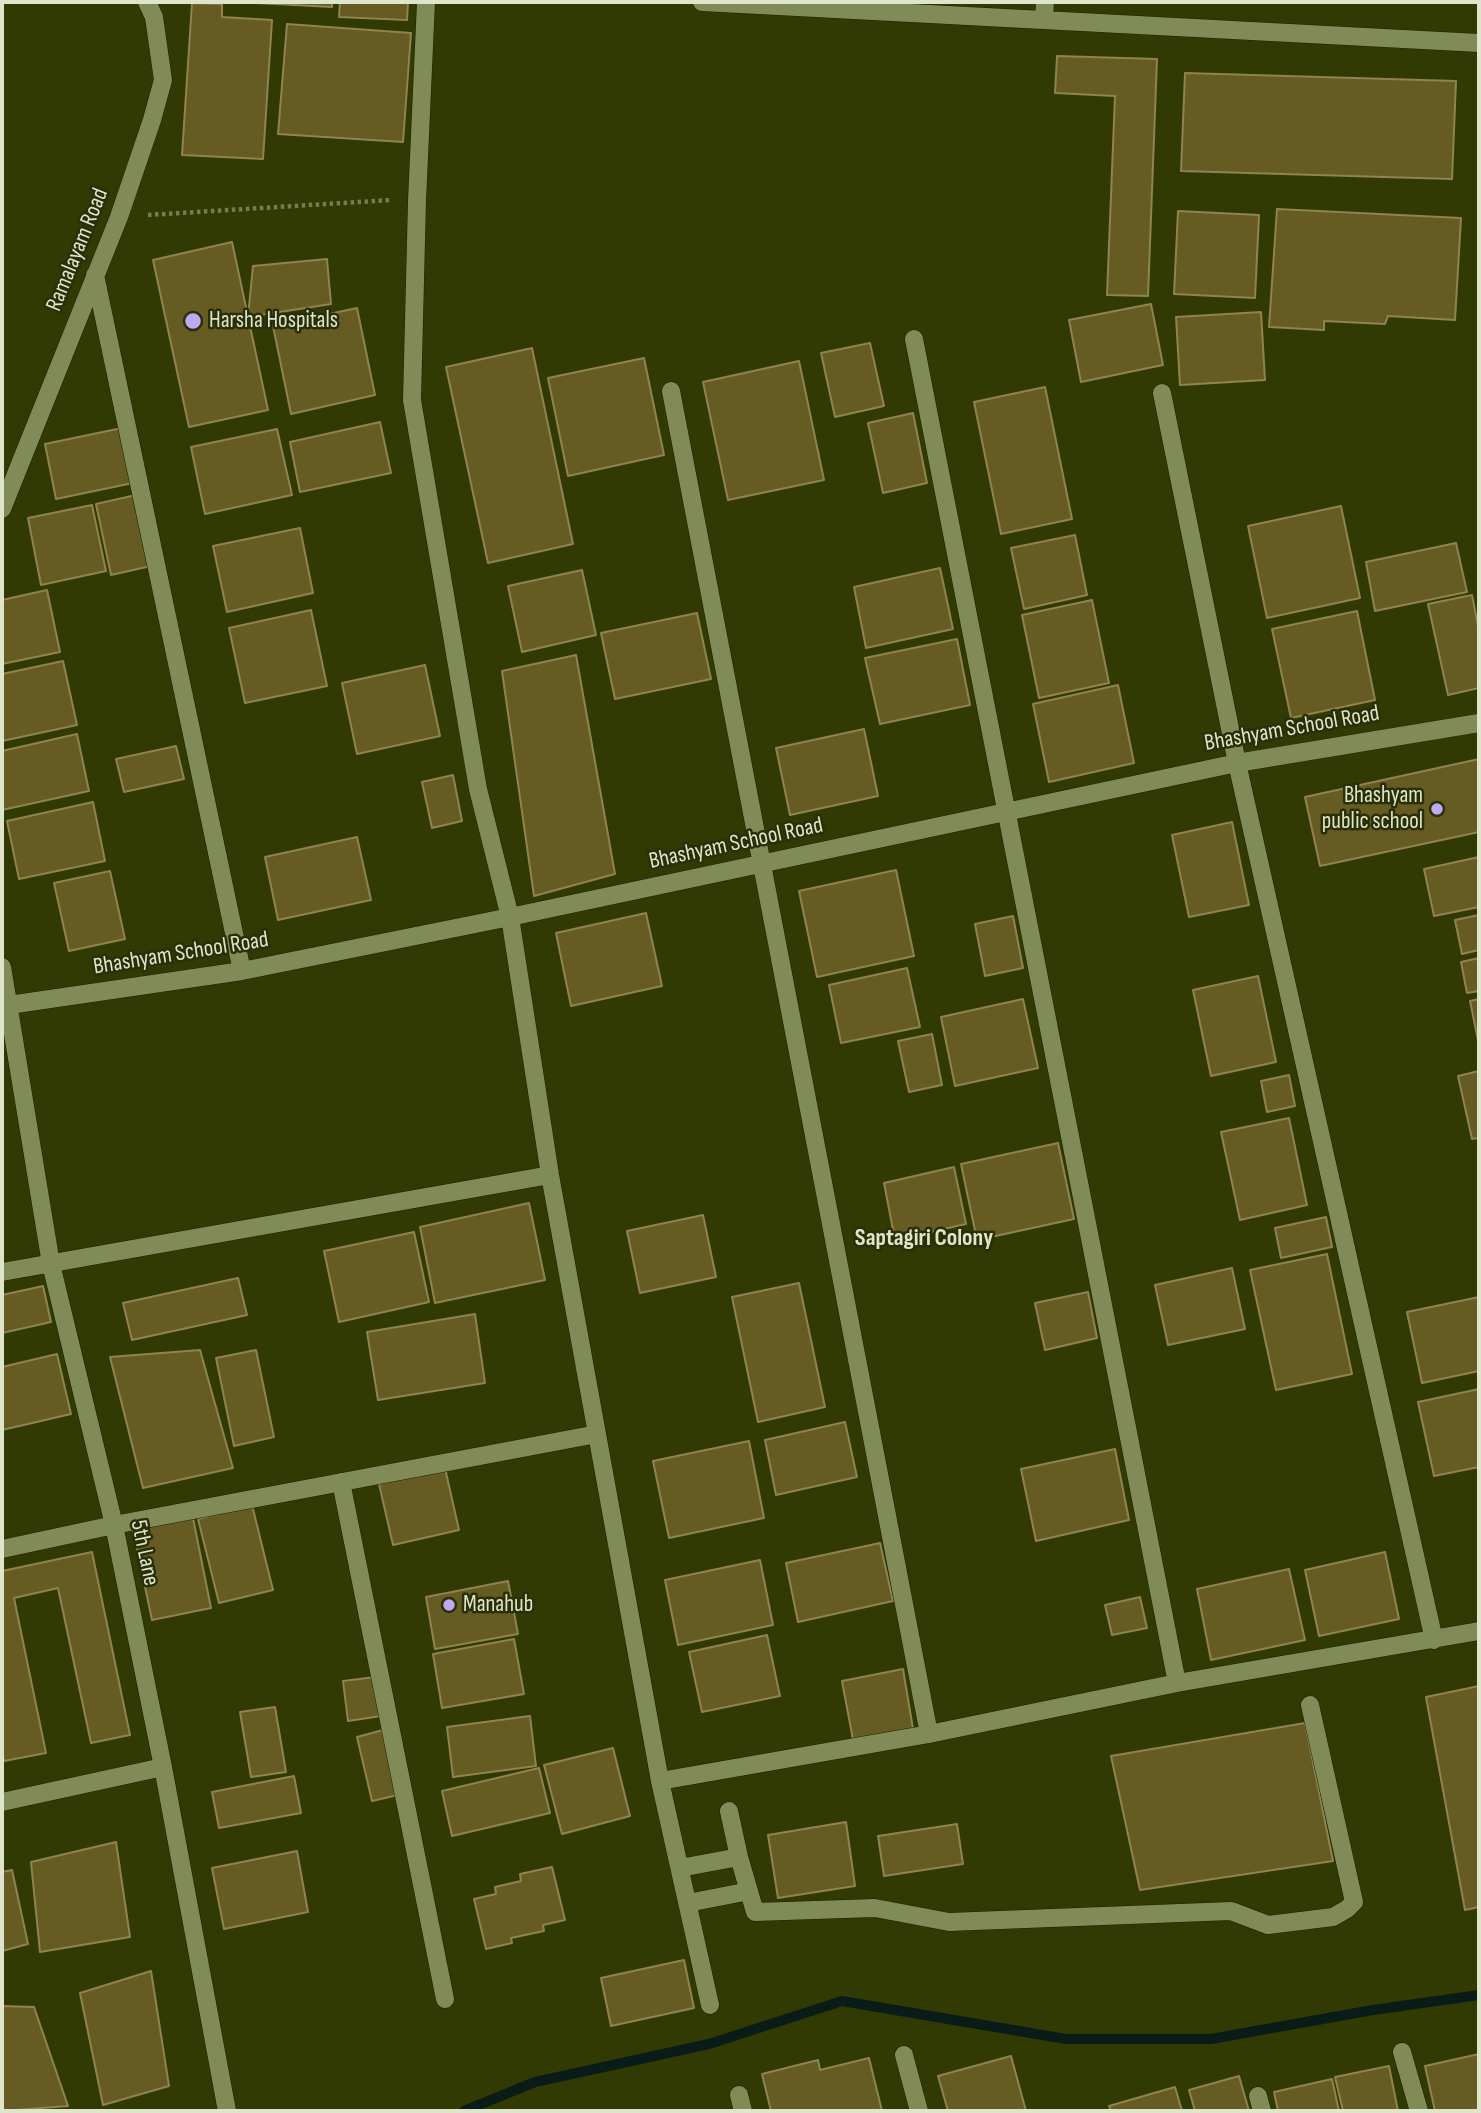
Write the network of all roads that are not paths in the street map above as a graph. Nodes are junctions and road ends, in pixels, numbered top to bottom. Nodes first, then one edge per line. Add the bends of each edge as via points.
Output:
1 (147, 2) edge
2 (426, 2) edge
3 (702, 2) edge
4 (708, 2) edge
5 (1045, 2) edge
6 (1044, 20) junction
7 (1479, 43) edge
8 (95, 275) junction
9 (914, 339) dead end
10 (671, 391) dead end
11 (1162, 393) dead end
12 (2, 509) edge
13 (1479, 723) edge
14 (1237, 763) junction
15 (1007, 811) junction
16 (761, 863) junction
17 (510, 917) junction
18 (2, 967) edge
19 (242, 971) junction
20 (6, 1006) edge
21 (550, 1175) junction
22 (51, 1264) junction
23 (2, 1272) edge
24 (597, 1434) junction
25 (341, 1482) junction
26 (114, 1525) junction
27 (2, 1549) edge
28 (1479, 1631) edge
29 (1434, 1640) junction
30 (1177, 1684) junction
31 (1310, 1705) dead end
32 (929, 1734) junction
33 (163, 1767) junction
34 (660, 1781) junction
35 (2, 1802) edge
36 (729, 1811) dead end
37 (739, 1857) junction
38 (680, 1868) junction
39 (749, 1891) junction
40 (688, 1903) junction
41 (445, 1999) dead end
42 (710, 2005) dead end
43 (1402, 2052) dead end
44 (904, 2055) dead end
45 (227, 2111) edge
46 (919, 2111) edge
47 (1419, 2111) edge

1 - 8 street, Ramalayam Road via 154,17 163,80 119,217
2 - 17 street via 412,400 478,789
3 - 4 street
4 - 6 street
5 - 6 street
6 - 7 street
8 - 12 street, Ramalayam Road
8 - 19 street
9 - 15 street
10 - 16 street
11 - 14 street
13 - 14 street, Bhashyam School Road
14 - 15 street, Bhashyam School Road
14 - 29 street
15 - 16 street, Bhashyam School Road
15 - 30 street
16 - 17 street, Bhashyam School Road
16 - 32 street
17 - 19 street, Bhashyam School Road
17 - 21 street
18 - 20 street, 5th Lane
19 - 20 street, Bhashyam School Road
20 - 22 street, 5th Lane
21 - 22 street
21 - 24 street
22 - 23 street
22 - 26 street, 5th Lane
24 - 25 street
24 - 34 street
25 - 26 street
25 - 41 street
26 - 27 street
26 - 33 street, 5th Lane
28 - 29 street
29 - 30 street
30 - 32 street
31 - 39 street via 1354,1902 1333,1917 1268,1925 1231,1911 949,1922 875,1908 755,1912
32 - 34 street
33 - 35 street
33 - 45 street, 5th Lane
34 - 38 street
36 - 37 street
37 - 38 street
37 - 39 street
38 - 40 street
39 - 40 street
40 - 42 street
43 - 47 street
44 - 46 street

